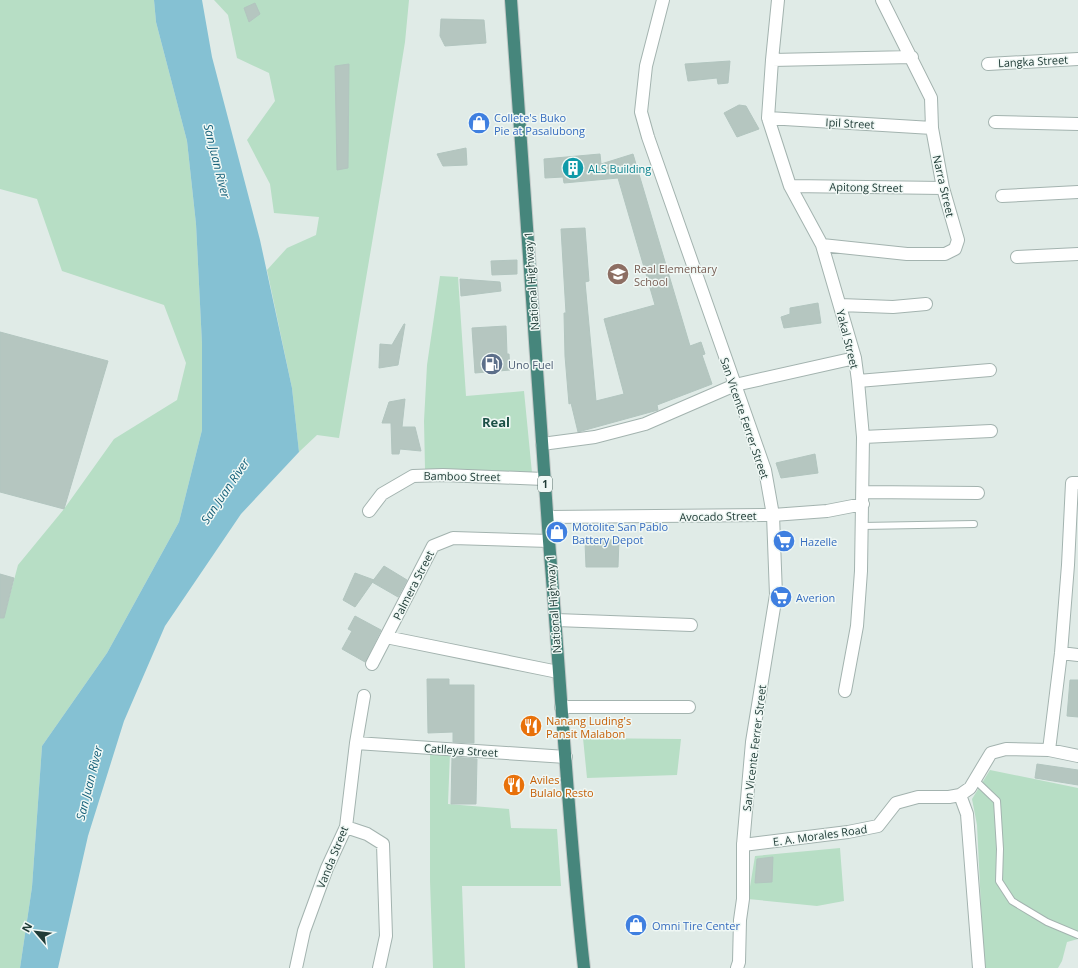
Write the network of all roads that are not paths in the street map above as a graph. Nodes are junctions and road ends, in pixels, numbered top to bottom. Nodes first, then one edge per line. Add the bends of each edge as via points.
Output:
1 (511, 0) edge
2 (663, 0) edge
3 (778, 0) edge
4 (882, 0) edge
5 (912, 57) junction
6 (1078, 59) edge
7 (772, 60) junction
8 (988, 64) dead end
9 (768, 118) junction
10 (995, 122) dead end
11 (1078, 124) edge
12 (932, 128) junction
13 (790, 186) junction
14 (943, 188) junction
15 (1078, 192) edge
16 (1002, 196) dead end
17 (822, 245) junction
18 (1078, 254) edge
19 (1017, 257) dead end
20 (926, 304) dead end
21 (840, 305) junction
22 (855, 358) junction
23 (990, 370) dead end
24 (858, 381) junction
25 (735, 386) junction
26 (991, 431) dead end
27 (863, 437) junction
28 (542, 444) junction
29 (544, 479) junction
30 (1078, 483) edge
31 (978, 493) dead end
32 (863, 498) junction
33 (369, 511) dead end
34 (773, 515) junction
35 (548, 517) junction
36 (974, 524) dead end
37 (862, 526) junction
38 (549, 541) junction
39 (1073, 566) edge
40 (556, 620) junction
41 (691, 625) dead end
42 (386, 637) junction
43 (1061, 653) junction
44 (1078, 655) edge
45 (372, 664) dead end
46 (558, 672) junction
47 (845, 691) dead end
48 (364, 696) dead end
49 (561, 707) junction
50 (689, 707) dead end
51 (356, 743) junction
52 (1049, 750) junction
53 (1078, 756) edge
54 (566, 757) junction
55 (975, 780) junction
56 (960, 795) junction
57 (346, 827) junction
58 (743, 845) junction
59 (1078, 934) edge
60 (296, 968) edge
61 (379, 968) edge
62 (584, 968) edge
63 (737, 968) edge
64 (979, 968) edge

1 - 28 highway, National Highway 1 / 1
2 - 25 street, San Vicente Ferrer Street via 646,66 641,112
3 - 7 street, Yakal Street
4 - 5 street, Narra Street
5 - 7 street
5 - 12 street, Narra Street via 931,98
6 - 8 street, Langka Street
7 - 9 street, Yakal Street
9 - 12 street, Ipil Street
9 - 13 street, Yakal Street
10 - 11 street
12 - 14 street, Narra Street
13 - 14 street, Apitong Street
13 - 17 street, Yakal Street
14 - 17 street, Narra Street via 958,240 955,249 945,254 907,254
15 - 16 street
17 - 21 street, Yakal Street
18 - 19 street
20 - 21 street via 893,307
21 - 22 street, Yakal Street
22 - 24 street, Yakal Street
22 - 25 street
23 - 24 street
24 - 27 street, Yakal Street
25 - 28 street via 645,424 596,437
25 - 34 street, San Vicente Ferrer Street via 765,470
26 - 27 street
27 - 32 street, Yakal Street
28 - 29 highway, National Highway 1 / 1
29 - 33 street, Bamboo Street via 413,476 382,494
29 - 35 highway, National Highway 1 / 1
30 - 39 street via 1072,484
31 - 32 street, Avocado Street
32 - 34 street, Avocado Street via 827,511
32 - 37 street, Yakal Street
34 - 35 street, Avocado Street
34 - 58 street, San Vicente Ferrer Street via 776,595 752,742
35 - 38 highway, National Highway 1 / 1
36 - 37 lane
37 - 47 street, Yakal Street via 857,626
38 - 40 highway, National Highway 1 / 1
38 - 42 street, Palmera Street via 453,538 433,546
39 - 43 street
40 - 41 street
40 - 46 highway, National Highway 1 / 1
42 - 45 street, Palmera Street
42 - 46 street
43 - 44 street
43 - 52 street
46 - 49 highway, National Highway 1 / 1
48 - 51 street, Vanda Street
49 - 50 street
49 - 54 highway, National Highway 1 / 1
51 - 54 street, Catlleya Street
51 - 57 street, Vanda Street
52 - 53 street
52 - 55 street via 1006,749 991,753
54 - 62 highway, National Highway 1 / 1
55 - 56 street via 970,788
55 - 59 lane via 997,801 1000,881 1012,901 1047,922
56 - 58 street, E. A. Morales Road via 918,797 896,804 878,826
56 - 64 street via 967,814
57 - 60 street, Vanda Street via 327,868 304,931
57 - 61 street via 367,834 383,844 386,936
58 - 63 street, San Vicente Ferrer Street via 743,899

